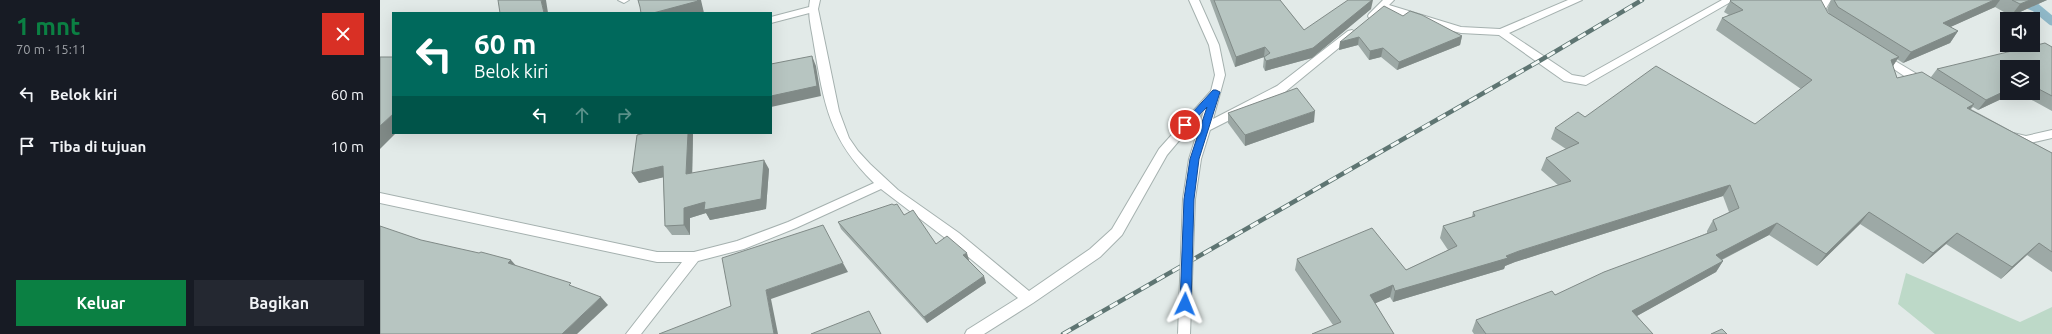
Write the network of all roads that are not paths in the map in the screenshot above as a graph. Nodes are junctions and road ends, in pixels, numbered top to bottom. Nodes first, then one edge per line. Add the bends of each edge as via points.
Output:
1 (1194, 0) edge
2 (1577, 0) edge
3 (1729, 0) edge
4 (1826, 0) edge
5 (1387, 3) edge
6 (814, 5) edge
7 (772, 20) edge
8 (1834, 27) edge
9 (1502, 32) junction
10 (1870, 50) edge
11 (1931, 88) edge
12 (1216, 92) junction
13 (1204, 128) junction
14 (2005, 134) edge
15 (2052, 134) edge
16 (884, 183) junction
17 (380, 198) edge
18 (694, 257) junction
19 (1028, 299) junction
20 (633, 334) edge
21 (972, 334) edge
22 (1184, 334) edge

1 - 12 street via 1214,45 1220,75
2 - 9 street
3 - 9 street via 1586,81 1568,78
4 - 8 street via 1820,10 1821,15
5 - 9 street via 1436,24 1461,30
5 - 13 street via 1281,89
6 - 7 street
6 - 16 street via 831,104 844,138 861,162
10 - 11 street
12 - 13 street
12 - 19 street via 1163,152 1117,232 1095,253
13 - 22 street, bridge via 1195,159 1189,199
14 - 15 street via 2026,140
16 - 18 street via 792,225 739,245
16 - 19 street via 974,252
17 - 18 street via 657,257
18 - 20 street
19 - 21 street

